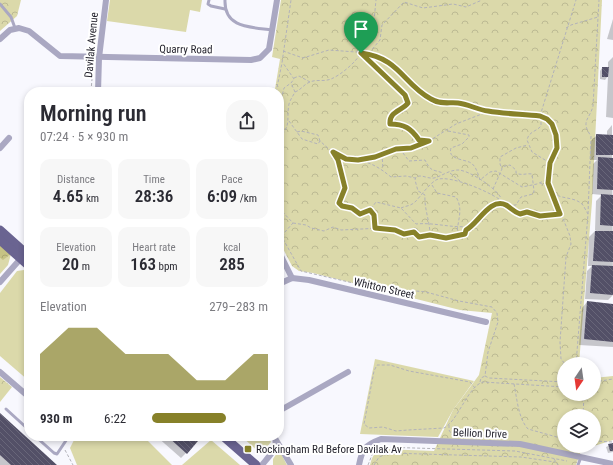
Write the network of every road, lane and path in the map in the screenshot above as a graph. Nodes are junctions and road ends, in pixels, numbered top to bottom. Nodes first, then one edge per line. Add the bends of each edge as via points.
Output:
1 (106, 0) edge
2 (209, 0) edge
3 (225, 0) edge
4 (276, 0) edge
5 (291, 0) edge
6 (376, 0) edge
7 (402, 0) edge
8 (482, 0) edge
9 (576, 0) edge
10 (599, 0) edge
11 (0, 4) edge
12 (402, 4) junction
13 (225, 8) junction
14 (598, 17) junction
15 (15, 28) junction
16 (566, 28) junction
17 (272, 30) junction
18 (0, 39) edge
19 (284, 51) junction
20 (361, 53) junction
21 (369, 53) junction
22 (98, 58) junction
23 (282, 63) junction
24 (294, 79) junction
25 (310, 82) junction
26 (291, 83) junction
27 (98, 87) edge
28 (277, 87) edge
29 (284, 88) edge
30 (295, 92) junction
31 (487, 111) junction
32 (541, 116) junction
33 (289, 121) junction
34 (446, 130) junction
35 (284, 132) edge
36 (297, 133) junction
37 (9, 138) dead end
38 (320, 141) junction
39 (429, 141) junction
40 (528, 145) junction
41 (0, 148) edge
42 (400, 149) junction
43 (333, 152) junction
44 (382, 154) junction
45 (358, 160) junction
46 (550, 163) junction
47 (501, 167) junction
48 (383, 170) junction
49 (449, 172) junction
50 (500, 172) junction
51 (444, 173) junction
52 (415, 178) junction
53 (549, 178) junction
54 (480, 180) junction
55 (462, 183) junction
56 (540, 183) junction
57 (534, 184) junction
58 (432, 185) junction
59 (493, 189) junction
60 (551, 190) junction
61 (423, 193) junction
62 (501, 199) junction
63 (506, 205) junction
64 (400, 208) junction
65 (370, 210) junction
66 (284, 213) edge
67 (560, 214) junction
68 (588, 214) junction
69 (293, 223) junction
70 (430, 223) junction
71 (457, 226) junction
72 (473, 226) junction
73 (375, 228) junction
74 (0, 230) edge
75 (284, 234) edge
76 (430, 235) junction
77 (457, 236) junction
78 (0, 240) edge
79 (24, 255) edge
80 (24, 255) edge
81 (24, 257) edge
82 (284, 262) edge
83 (292, 278) junction
84 (0, 282) edge
85 (284, 282) edge
86 (486, 322) dead end
87 (561, 357) edge
88 (577, 357) edge
89 (0, 372) edge
90 (348, 372) dead end
91 (485, 376) dead end
92 (613, 378) edge
93 (601, 381) edge
94 (479, 383) junction
95 (514, 383) junction
96 (557, 386) edge
97 (475, 388) junction
98 (24, 393) edge
99 (284, 408) edge
100 (6, 410) dead end
101 (450, 425) junction
102 (24, 426) edge
103 (557, 437) edge
104 (453, 438) dead end
105 (41, 441) edge
106 (66, 441) edge
107 (229, 441) edge
108 (275, 441) edge
109 (277, 441) edge
110 (601, 441) edge
111 (613, 442) edge
112 (62, 447) junction
113 (453, 449) junction
114 (453, 455) junction
115 (579, 457) junction
116 (554, 458) junction
117 (555, 462) junction
118 (613, 464) edge
119 (73, 465) edge
120 (256, 465) edge
121 (262, 465) edge
122 (291, 465) edge
123 (359, 465) edge
124 (368, 465) edge
125 (374, 465) edge
126 (558, 465) edge
127 (578, 465) edge

1 - 22 street, Davilak Avenue
2 - 13 lane via 208,4 211,6
3 - 13 lane
4 - 17 street
5 - 19 path
6 - 20 path via 374,20 368,25
7 - 12 path
8 - 12 path via 466,7 453,4 423,8 409,2
9 - 16 path
10 - 14 path
11 - 15 lane via 11,17
12 - 21 path via 382,25 380,40
13 - 17 lane via 227,15 237,23
14 - 16 path
14 - 68 path via 593,106 586,122 591,136
15 - 18 street
15 - 22 street, Quarry Road via 29,31 60,56
16 - 32 path
17 - 22 street, Quarry Road via 269,49 260,58 251,60
19 - 20 path via 303,58 329,50
19 - 23 path
20 - 21 path
20 - 25 path via 331,79
20 - 39 path via 408,100 404,108 394,113 390,124 407,127 414,131 419,140
21 - 31 path via 395,66 431,100 445,104 458,103
22 - 27 street, Davilak Avenue
23 - 24 path
23 - 28 path
24 - 25 path via 299,76
24 - 26 path
25 - 30 path
26 - 29 path
26 - 30 path
30 - 33 path via 290,104
31 - 32 path
31 - 34 path
32 - 40 path via 541,126 528,135
32 - 46 path via 552,124 556,135 557,148
33 - 35 path
33 - 36 path
34 - 39 path
34 - 54 path via 469,135 450,151 459,159 472,163
36 - 38 path via 310,143 318,144
36 - 38 path via 301,130 318,135
37 - 41 street
38 - 43 path
39 - 42 path
40 - 46 path via 532,152
40 - 47 path via 500,157
42 - 44 path
42 - 51 path via 409,161 425,160 431,170
43 - 45 path via 346,159
43 - 65 path via 338,160 345,188 339,203 360,214
44 - 45 path
44 - 48 path
45 - 48 path via 374,164
46 - 53 path
47 - 50 path
47 - 57 path via 510,165 518,175 532,174
48 - 52 path via 390,177
49 - 51 path
49 - 54 path via 464,171
49 - 55 path
50 - 54 path via 490,172
50 - 57 path via 522,187
50 - 59 path
51 - 52 path via 434,178
52 - 61 path via 418,191
53 - 56 path
53 - 60 path
54 - 59 path
55 - 58 path via 447,178 436,180
55 - 62 path
56 - 57 path
56 - 60 path
57 - 63 path via 533,194 521,198 516,205
58 - 61 path
58 - 71 path via 437,193 456,197 461,208
59 - 62 path
60 - 67 path
60 - 68 path via 557,196 579,202
61 - 64 path via 415,202
61 - 70 path
62 - 63 path
63 - 67 path via 520,214
63 - 72 path via 493,206
64 - 65 path via 376,202
64 - 70 path via 416,224
65 - 73 path via 374,215
66 - 69 path
67 - 87 path via 571,244 566,257 560,327
68 - 88 path
69 - 73 path via 324,231 333,227 341,230
69 - 75 path
70 - 71 path
70 - 76 path
71 - 72 path
71 - 77 path
72 - 77 path via 466,230 465,234
73 - 76 path via 395,230 404,234 414,232 419,237
74 - 79 main road
76 - 77 path via 446,238
78 - 80 main road
81 - 84 street
82 - 83 street
83 - 85 street
83 - 86 street, Whitton Street
89 - 98 street
90 - 99 street
91 - 94 path
92 - 93 path
94 - 95 path
94 - 97 path
95 - 96 path
95 - 103 path via 525,426
97 - 101 path via 454,415
97 - 101 path via 470,382 390,365 377,365 374,369 364,420 367,428 408,430 444,428
100 - 102 lane
101 - 104 path via 449,430
105 - 112 lane via 57,454
106 - 112 lane
107 - 120 main road
108 - 121 street via 275,448
109 - 122 street
110 - 111 path
112 - 119 path
113 - 114 path
113 - 116 path via 515,451
113 - 124 path via 380,447 372,453
114 - 117 path via 521,457
114 - 125 path via 390,452 379,457
115 - 116 path via 571,461
115 - 118 street, Bellion Drive
115 - 123 street, Bellion Drive via 520,444 381,439 368,444 361,455
115 - 127 lane
116 - 117 path
117 - 126 path

